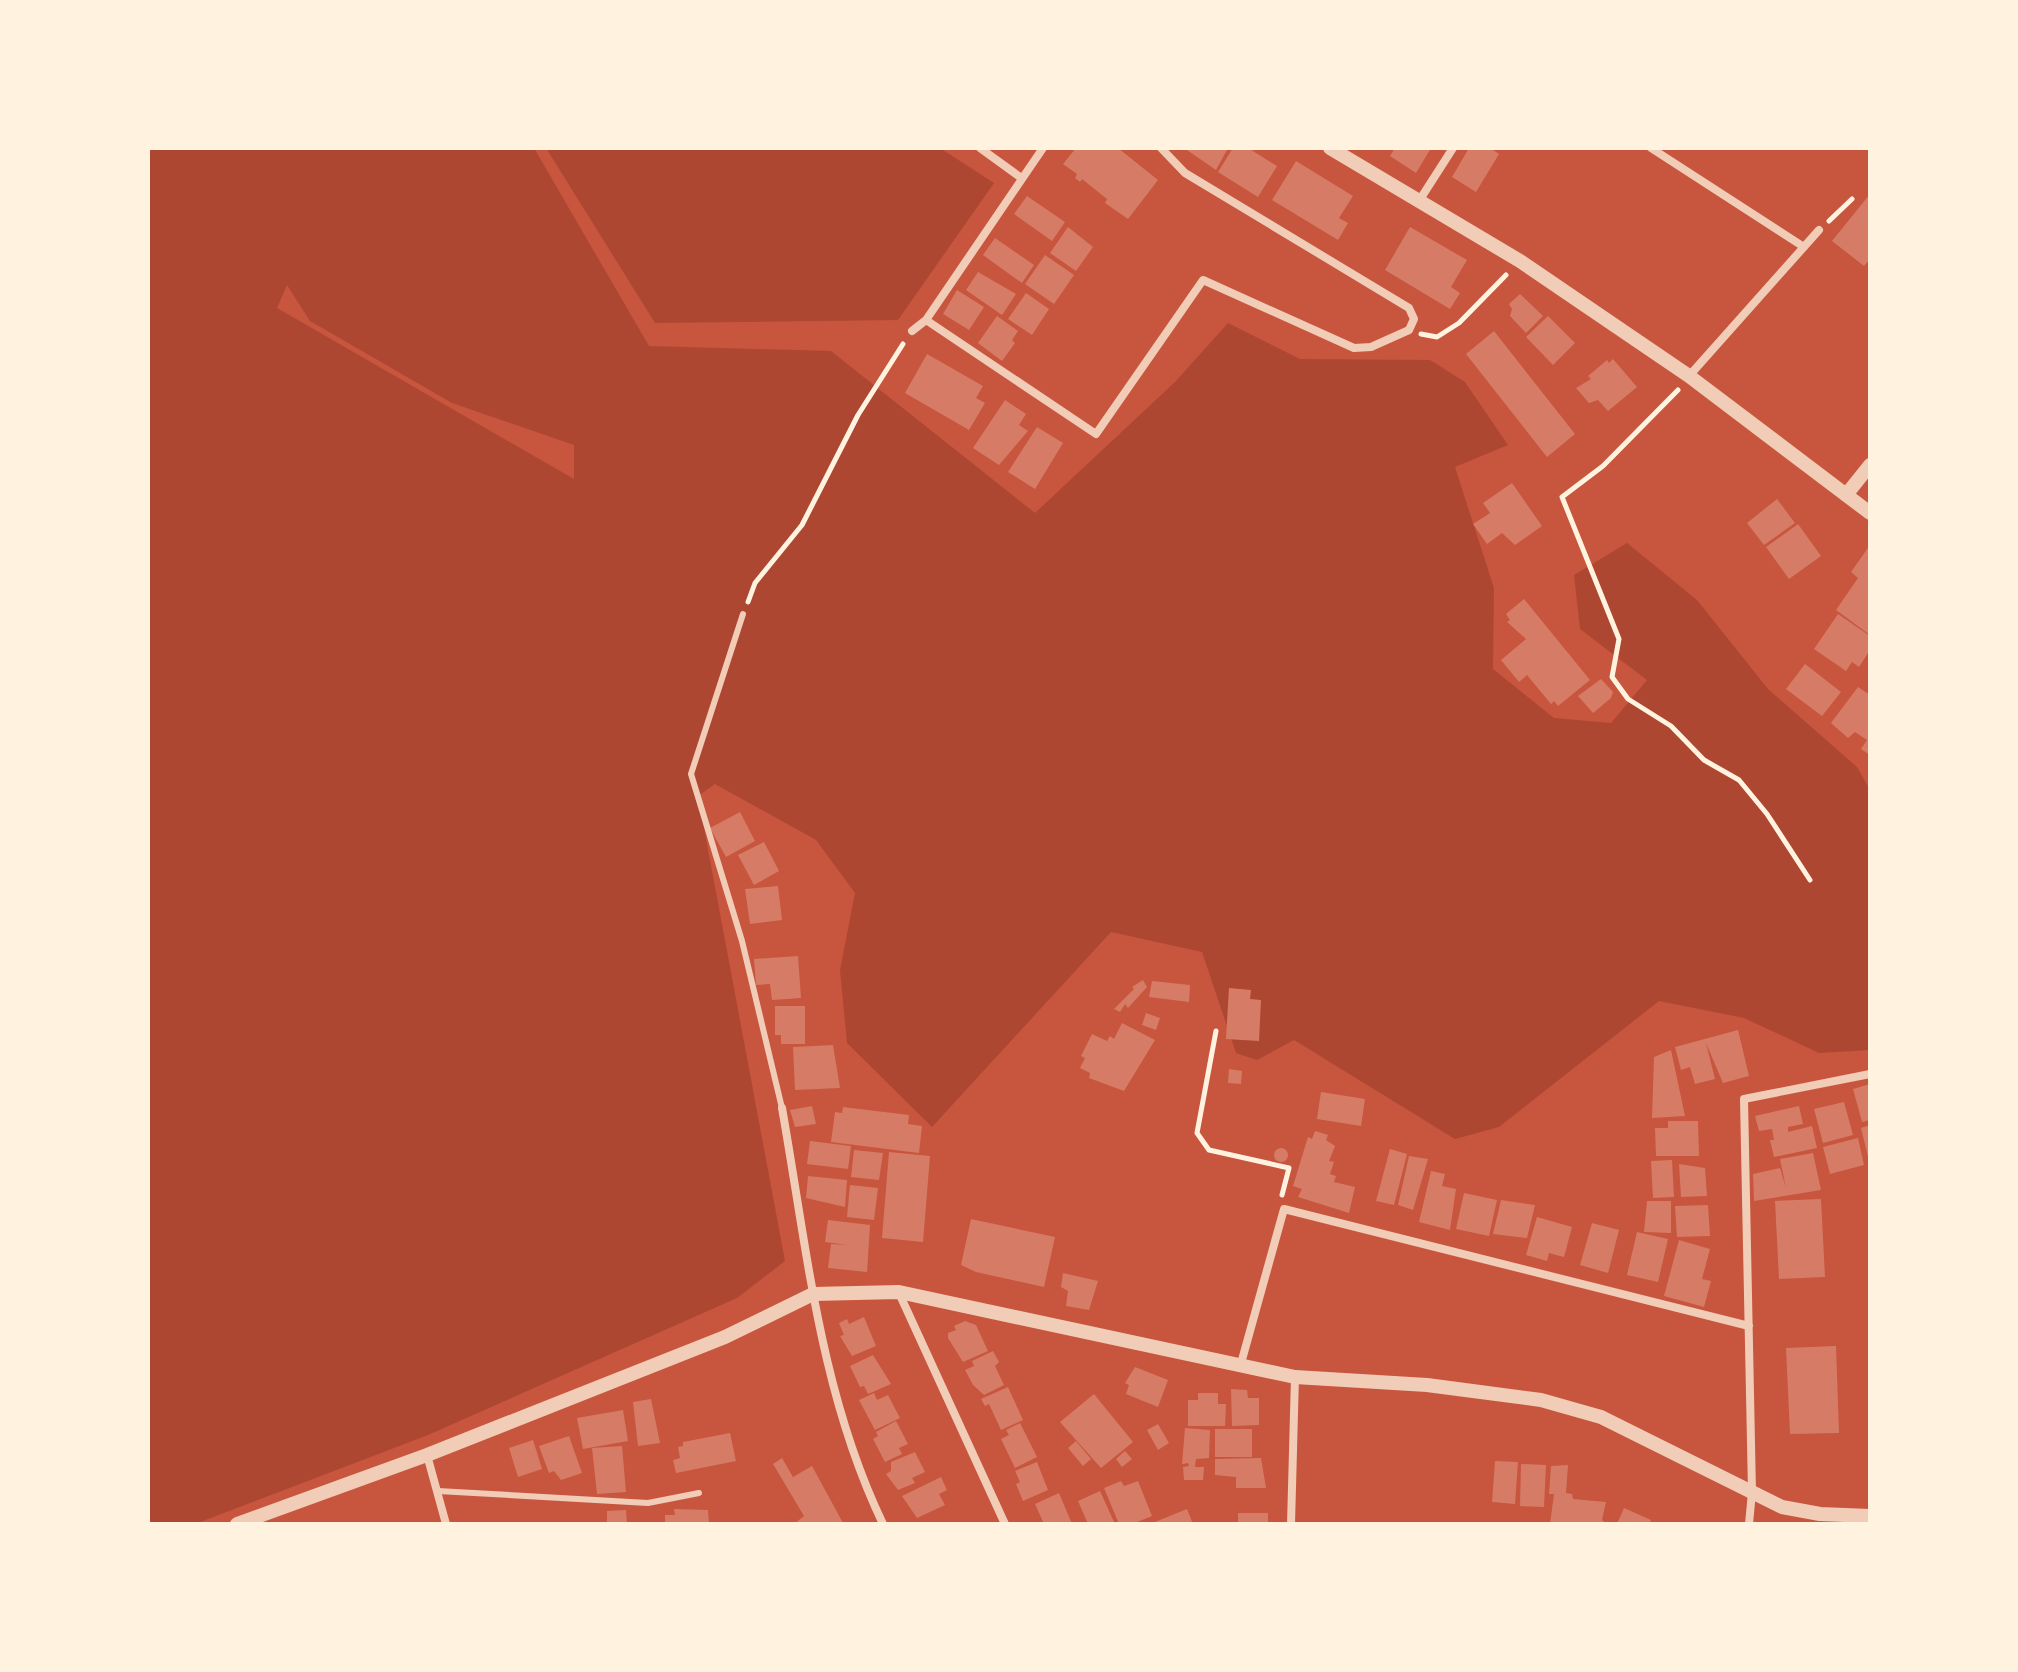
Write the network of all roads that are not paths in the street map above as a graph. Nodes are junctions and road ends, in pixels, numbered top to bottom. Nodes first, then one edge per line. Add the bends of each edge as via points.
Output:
1 (980, 148) edge
2 (1043, 148) edge
3 (1161, 148) edge
4 (1330, 148) edge
5 (1453, 148) edge
6 (1651, 148) edge
7 (1020, 177) junction
8 (1419, 201) junction
9 (1819, 230) road end
10 (1804, 247) junction
11 (926, 320) junction
12 (912, 331) road end
13 (1689, 376) junction
14 (1870, 465) edge
15 (1846, 495) junction
16 (1870, 513) edge
17 (743, 614) road end
18 (1870, 1074) edge
19 (782, 1108) joint
20 (899, 1292) junction
21 (813, 1294) junction
22 (1749, 1326) junction
23 (1240, 1367) junction
24 (1295, 1377) junction
25 (427, 1455) junction
26 (438, 1491) junction
27 (1752, 1492) junction
28 (699, 1493) dead end
29 (1870, 1516) edge
30 (237, 1524) edge
31 (446, 1524) edge
32 (883, 1524) edge
33 (1005, 1524) edge
34 (1291, 1524) edge
35 (1749, 1524) edge

1 - 7 street
2 - 7 street
3 - 11 street via 1185,173 1409,308 1414,319 1409,330 1371,347 1354,348 1203,280 1096,434
4 - 8 street
5 - 8 street
6 - 10 street
7 - 11 street
8 - 13 street via 1520,261
9 - 10 street
10 - 13 street
11 - 12 street
13 - 15 street
14 - 15 street
15 - 16 street
17 - 19 lane via 691,774 742,941
18 - 22 street via 1744,1099
19 - 21 street
20 - 21 street
20 - 23 street
20 - 33 street
21 - 25 street via 725,1337
21 - 32 street via 838,1407
22 - 23 street via 1284,1209
22 - 27 street
23 - 24 street
24 - 27 street via 1427,1385 1541,1400 1601,1417
24 - 34 street
25 - 26 street
25 - 30 street
26 - 28 lane via 648,1503
26 - 31 street
27 - 29 street via 1782,1507
27 - 35 street

